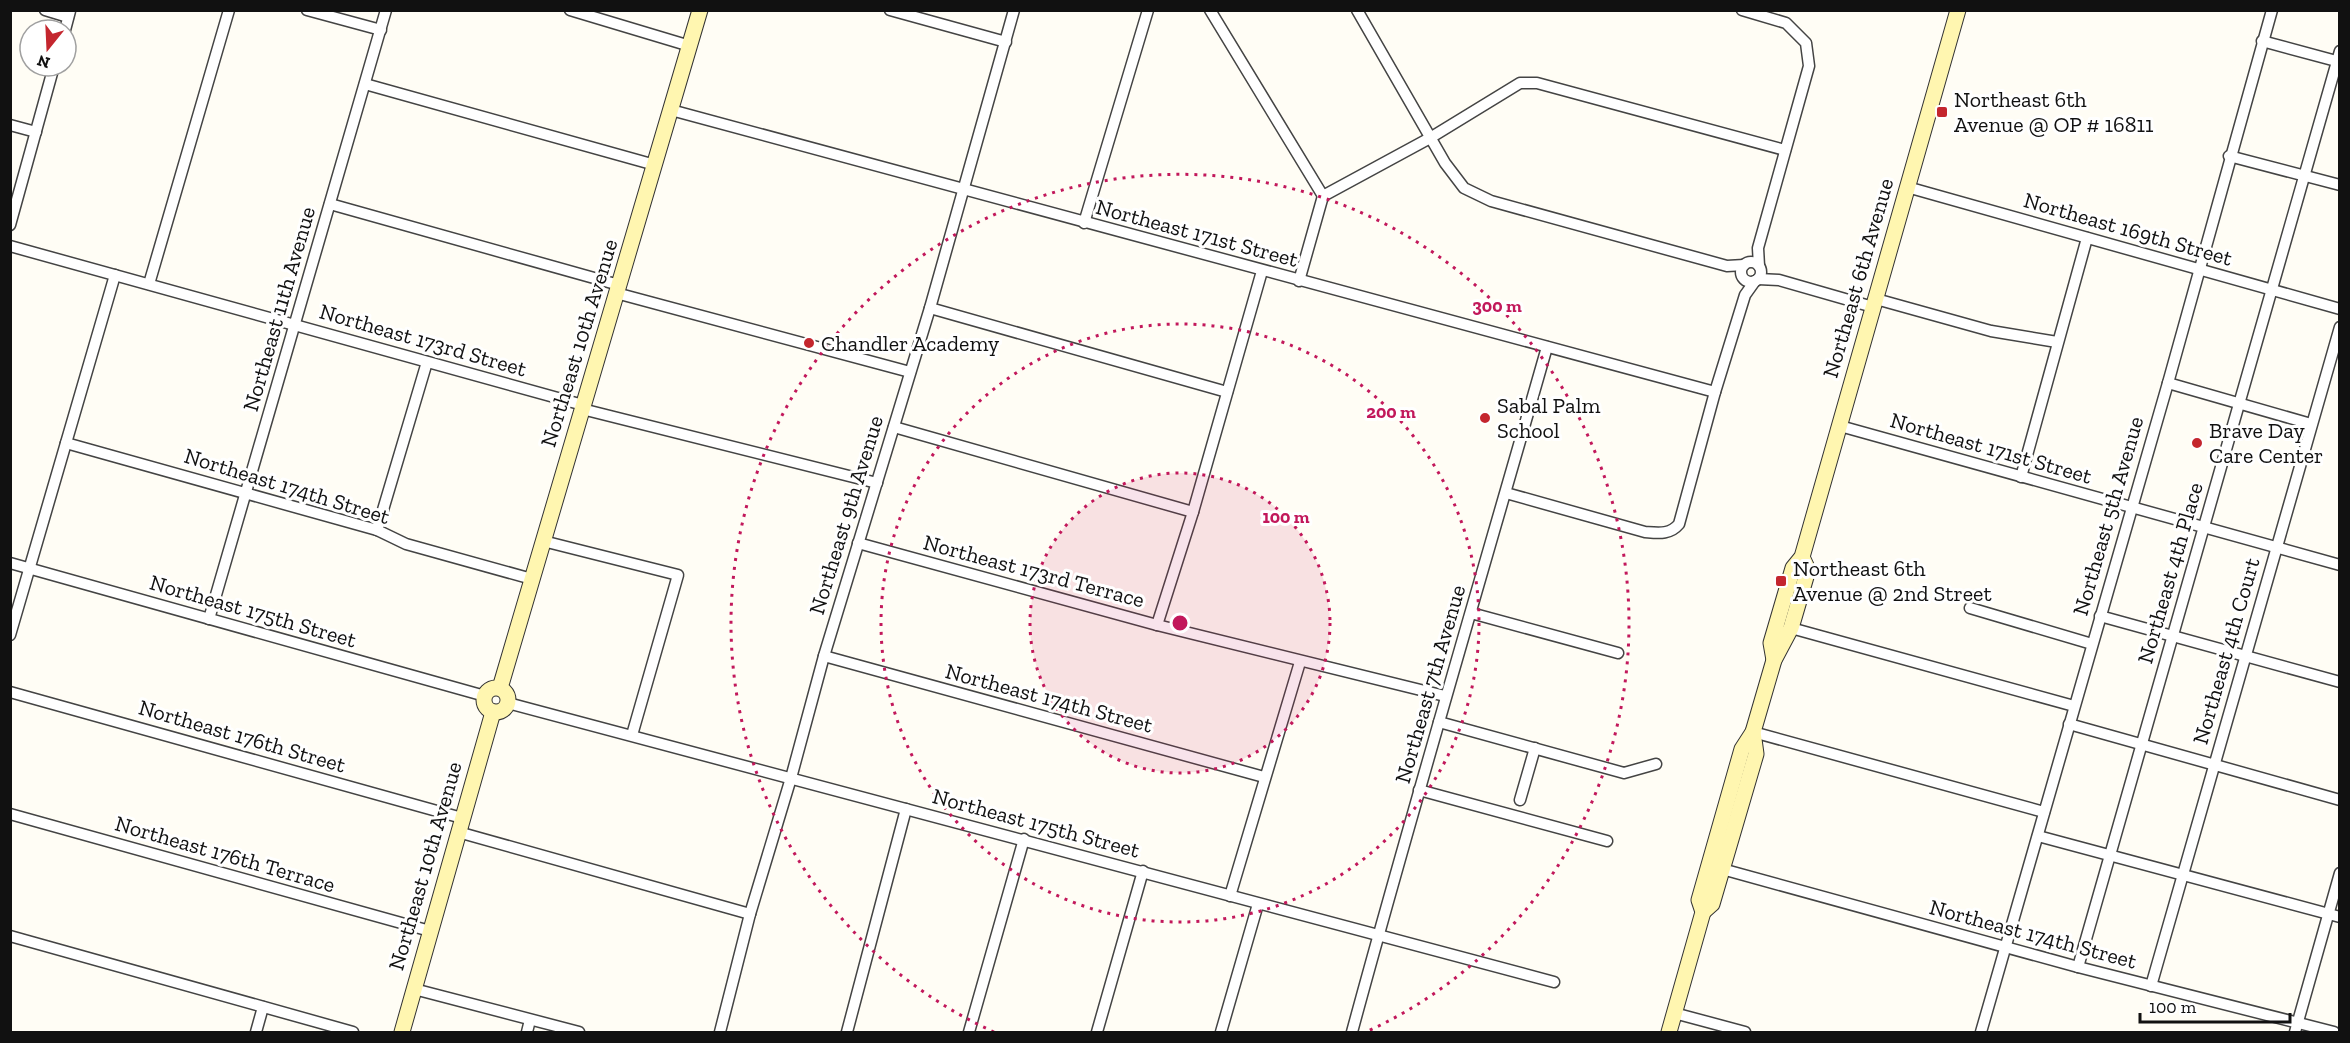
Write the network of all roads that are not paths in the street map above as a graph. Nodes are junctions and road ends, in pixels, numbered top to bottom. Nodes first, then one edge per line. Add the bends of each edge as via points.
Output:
1 (45, 10) edge
2 (229, 10) edge
3 (307, 10) edge
4 (386, 10) edge
5 (570, 10) edge
6 (700, 10) edge
7 (890, 10) edge
8 (1014, 10) edge
9 (1149, 10) edge
10 (1210, 10) edge
11 (1357, 10) edge
12 (1742, 10) edge
13 (1959, 10) edge
14 (2272, 10) edge
15 (69, 14) edge
16 (381, 30) junction
17 (2262, 41) junction
18 (1006, 42) junction
19 (690, 46) junction
20 (2339, 58) edge
21 (51, 78) edge
22 (365, 84) junction
23 (671, 110) junction
24 (10, 125) edge
25 (36, 132) junction
26 (1430, 138) junction
27 (1785, 150) junction
28 (2229, 156) junction
29 (655, 165) junction
30 (2304, 175) junction
31 (2340, 185) edge
32 (1907, 187) junction
33 (962, 189) junction
34 (1323, 196) junction
35 (330, 204) junction
36 (1084, 223) junction
37 (10, 225) edge
38 (2087, 238) junction
39 (10, 246) edge
40 (2200, 270) junction
41 (1262, 271) junction
42 (1751, 272) junction
43 (115, 275) junction
44 (1299, 281) junction
45 (149, 284) junction
46 (618, 289) junction
47 (2270, 290) junction
48 (1875, 303) junction
49 (930, 308) junction
50 (2340, 309) edge
51 (295, 325) junction
52 (2340, 327) edge
53 (2057, 342) junction
54 (1547, 347) junction
55 (427, 362) junction
56 (910, 372) junction
57 (2168, 383) junction
58 (1227, 392) junction
59 (1714, 392) junction
60 (2239, 404) junction
61 (583, 407) junction
62 (2311, 424) junction
63 (1840, 426) junction
64 (894, 427) junction
65 (66, 443) junction
66 (2021, 477) junction
67 (877, 483) junction
68 (246, 492) junction
69 (1506, 493) junction
70 (2131, 507) junction
71 (1193, 512) junction
72 (2203, 528) junction
73 (377, 530) junction
74 (543, 541) junction
75 (858, 543) junction
76 (2276, 548) junction
77 (1802, 557) junction
78 (10, 563) edge
79 (2340, 565) edge
80 (30, 568) junction
81 (532, 579) junction
82 (1970, 608) dead end
83 (1471, 613) junction
84 (2100, 616) junction
85 (208, 618) junction
86 (1158, 625) junction
87 (1791, 628) junction
88 (10, 634) edge
89 (2173, 636) junction
90 (2092, 644) junction
91 (1618, 653) dead end
92 (824, 656) junction
93 (2245, 656) junction
94 (1774, 660) junction
95 (1300, 662) junction
96 (2340, 682) edge
97 (500, 688) junction
98 (10, 692) edge
99 (484, 696) junction
100 (1445, 696) junction
101 (508, 703) junction
102 (2074, 706) junction
103 (493, 712) junction
104 (1439, 722) junction
105 (2069, 724) junction
106 (1753, 732) junction
107 (633, 735) junction
108 (2142, 746) junction
109 (1535, 748) junction
110 (1656, 764) dead end
111 (2214, 766) junction
112 (1264, 777) junction
113 (791, 778) junction
114 (1419, 790) junction
115 (1520, 800) dead end
116 (2340, 800) edge
117 (906, 809) junction
118 (2044, 812) junction
119 (10, 814) edge
120 (460, 825) junction
121 (2038, 836) junction
122 (1024, 839) junction
123 (1608, 841) dead end
124 (2110, 856) junction
125 (1722, 869) junction
126 (1143, 871) junction
127 (2340, 873) edge
128 (2182, 875) junction
129 (1230, 896) junction
130 (1258, 904) junction
131 (1702, 912) junction
132 (750, 914) junction
133 (2328, 914) junction
134 (2340, 917) edge
135 (430, 931) junction
136 (1378, 935) junction
137 (10, 936) edge
138 (2006, 947) junction
139 (2078, 967) junction
140 (1554, 982) dead end
141 (2151, 986) junction
142 (414, 989) junction
143 (263, 1007) junction
144 (1674, 1013) junction
145 (530, 1020) junction
146 (2296, 1028) edge
147 (256, 1032) edge
148 (353, 1032) edge
149 (402, 1032) edge
150 (526, 1032) edge
151 (579, 1032) edge
152 (720, 1032) edge
153 (846, 1032) edge
154 (969, 1032) edge
155 (1097, 1032) edge
156 (1221, 1032) edge
157 (1352, 1032) edge
158 (1669, 1032) edge
159 (1745, 1032) edge
160 (1981, 1032) edge
161 (2334, 1032) edge

1 - 15 street
2 - 45 street
3 - 16 street
4 - 16 street, Northeast 11th Avenue
5 - 19 street
6 - 19 main road, Northeast 10th Avenue
7 - 18 street
8 - 18 street, Northeast 9th Avenue
9 - 36 street
10 - 34 street
11 - 26 street
12 - 27 street via 1786,23 1806,43 1809,66
13 - 32 main road, Northeast 6th Avenue
14 - 17 street, Northeast 5th Avenue
16 - 22 street, Northeast 11th Avenue
17 - 20 street
17 - 28 street, Northeast 5th Avenue
18 - 33 street, Northeast 9th Avenue
19 - 23 main road, Northeast 10th Avenue
20 - 30 street, Northeast 4th Place
21 - 25 street
22 - 29 street
22 - 35 street, Northeast 11th Avenue
23 - 29 main road, Northeast 10th Avenue
23 - 33 street, Northeast 171st Street
24 - 25 street
25 - 37 street
26 - 27 street via 1520,83 1537,83
26 - 34 street
26 - 42 street via 1464,188 1491,201
27 - 42 street
28 - 30 street
28 - 40 street, Northeast 5th Avenue
29 - 46 main road, Northeast 10th Avenue
30 - 31 street
30 - 47 street, Northeast 4th Place
32 - 38 street, Northeast 169th Street
32 - 48 main road, Northeast 6th Avenue
33 - 36 street, Northeast 171st Street
33 - 49 street, Northeast 9th Avenue
34 - 44 street
35 - 46 street
35 - 51 street, Northeast 11th Avenue
36 - 41 street, Northeast 171st Street
38 - 40 street, Northeast 169th Street
38 - 53 street
39 - 43 street, Northeast 173rd Street
40 - 47 street, Northeast 169th Street
40 - 57 street, Northeast 5th Avenue
41 - 44 street, Northeast 171st Street
41 - 58 street
42 - 48 street
42 - 59 street
43 - 45 street, Northeast 173rd Street
43 - 65 street
44 - 54 street, Northeast 171st Street
45 - 51 street, Northeast 173rd Street
46 - 56 street
46 - 61 main road, Northeast 10th Avenue
47 - 50 street, Northeast 169th Street
47 - 60 street, Northeast 4th Place
48 - 53 street via 1991,331
48 - 63 main road, Northeast 6th Avenue
49 - 56 street, Northeast 9th Avenue
49 - 58 street
51 - 55 street, Northeast 173rd Street
51 - 68 street, Northeast 11th Avenue
52 - 62 street, Northeast 4th Court
53 - 66 street
54 - 59 street, Northeast 171st Street
54 - 69 street, Northeast 7th Avenue
55 - 61 street, Northeast 173rd Street
55 - 73 street
56 - 64 street, Northeast 9th Avenue
57 - 60 street
57 - 70 street, Northeast 5th Avenue
58 - 71 street
59 - 69 street via 1679,524 1669,532 1645,532
60 - 62 street
60 - 72 street, Northeast 4th Place
61 - 67 street, Northeast 173rd Street
61 - 74 main road, Northeast 10th Avenue
62 - 76 street, Northeast 4th Court
63 - 66 street, Northeast 171st Street
63 - 77 main road, Northeast 6th Avenue
64 - 67 street, Northeast 9th Avenue
64 - 71 street
65 - 68 street, Northeast 174th Street
65 - 80 street
66 - 70 street, Northeast 171st Street
67 - 75 street, Northeast 9th Avenue
68 - 73 street, Northeast 174th Street
68 - 85 street, Northeast 11th Avenue
69 - 83 street, Northeast 7th Avenue
70 - 72 street, Northeast 171st Street
70 - 84 street, Northeast 5th Avenue
71 - 86 street
72 - 76 street, Northeast 171st Street
72 - 89 street, Northeast 4th Place
73 - 81 street, Northeast 174th Street via 406,544
74 - 81 main road, Northeast 10th Avenue
74 - 107 street via 678,575
75 - 86 street, Northeast 173rd Terrace
75 - 92 street, Northeast 9th Avenue
76 - 79 street, Northeast 171st Street
76 - 93 street, Northeast 4th Court
77 - 87 main road, Northeast 6th Avenue via 1808,570
77 - 94 main road, Northeast 6th Avenue via 1793,568 1771,643
78 - 80 street, Northeast 175th Street
80 - 85 street, Northeast 175th Street
80 - 88 street
81 - 97 main road, Northeast 10th Avenue
82 - 90 street
83 - 91 street
83 - 100 street, Northeast 7th Avenue
84 - 89 street
84 - 90 street, Northeast 5th Avenue
85 - 99 street, Northeast 175th Street
86 - 95 street, Northeast 173rd Terrace
87 - 94 main road, Northeast 6th Avenue
87 - 102 street
89 - 93 street
89 - 108 street, Northeast 4th Place
90 - 102 street, Northeast 5th Avenue
92 - 112 street, Northeast 174th Street
92 - 113 street, Northeast 9th Avenue
93 - 96 street
93 - 111 street, Northeast 4th Court
94 - 106 main road, Northeast 6th Avenue
95 - 100 street, Northeast 173rd Terrace
95 - 112 street
97 - 99 main road via 491,689
97 - 101 main road
98 - 120 street, Northeast 176th Street
99 - 103 main road via 486,706
100 - 104 street, Northeast 7th Avenue
101 - 103 main road via 503,710
101 - 107 street, Northeast 175th Street
102 - 105 street, Northeast 5th Avenue
103 - 120 main road, Northeast 10th Avenue
104 - 109 street
104 - 114 street, Northeast 7th Avenue
105 - 108 street
105 - 118 street, Northeast 5th Avenue
106 - 118 street
106 - 125 main road, Northeast 6th Avenue via 1756,754
106 - 131 main road, Northeast 6th Avenue via 1742,749 1708,865 1699,900
107 - 113 street, Northeast 175th Street
108 - 111 street
108 - 124 street, Northeast 4th Place
109 - 110 street via 1623,773
109 - 115 street
111 - 116 street
111 - 128 street, Northeast 4th Court
112 - 129 street
113 - 117 street, Northeast 175th Street
113 - 132 street, Northeast 9th Avenue
114 - 123 street
114 - 136 street, Northeast 7th Avenue
117 - 122 street, Northeast 175th Street
117 - 153 street
118 - 121 street, Northeast 5th Avenue
119 - 135 street, Northeast 176th Terrace
120 - 132 street, Northeast 176th Street
120 - 135 main road, Northeast 10th Avenue
121 - 124 street
121 - 138 street, Northeast 5th Avenue
122 - 126 street, Northeast 175th Street
122 - 154 street
124 - 128 street
124 - 139 street, Northeast 4th Place
125 - 131 main road, Northeast 6th Avenue via 1712,904
125 - 138 street, Northeast 174th Street
126 - 129 street, Northeast 175th Street
126 - 155 street
127 - 133 street
128 - 133 street
128 - 141 street, Northeast 4th Court
129 - 130 street, Northeast 175th Street
130 - 136 street, Northeast 175th Street
130 - 156 street
131 - 144 main road, Northeast 6th Avenue
132 - 152 street, Northeast 9th Avenue
133 - 134 street
133 - 146 street
135 - 142 main road, Northeast 10th Avenue
136 - 140 street, Northeast 175th Street
136 - 157 street, Northeast 7th Avenue
137 - 143 street
138 - 139 street, Northeast 174th Street
138 - 160 street, Northeast 5th Avenue
139 - 141 street, Northeast 174th Street
141 - 146 street, Northeast 174th Street
142 - 145 street
142 - 149 main road, Northeast 10th Avenue
143 - 147 street
143 - 148 street
144 - 158 main road, Northeast 6th Avenue
144 - 159 street
145 - 150 street
145 - 151 street
146 - 161 street, Northeast 174th Street

